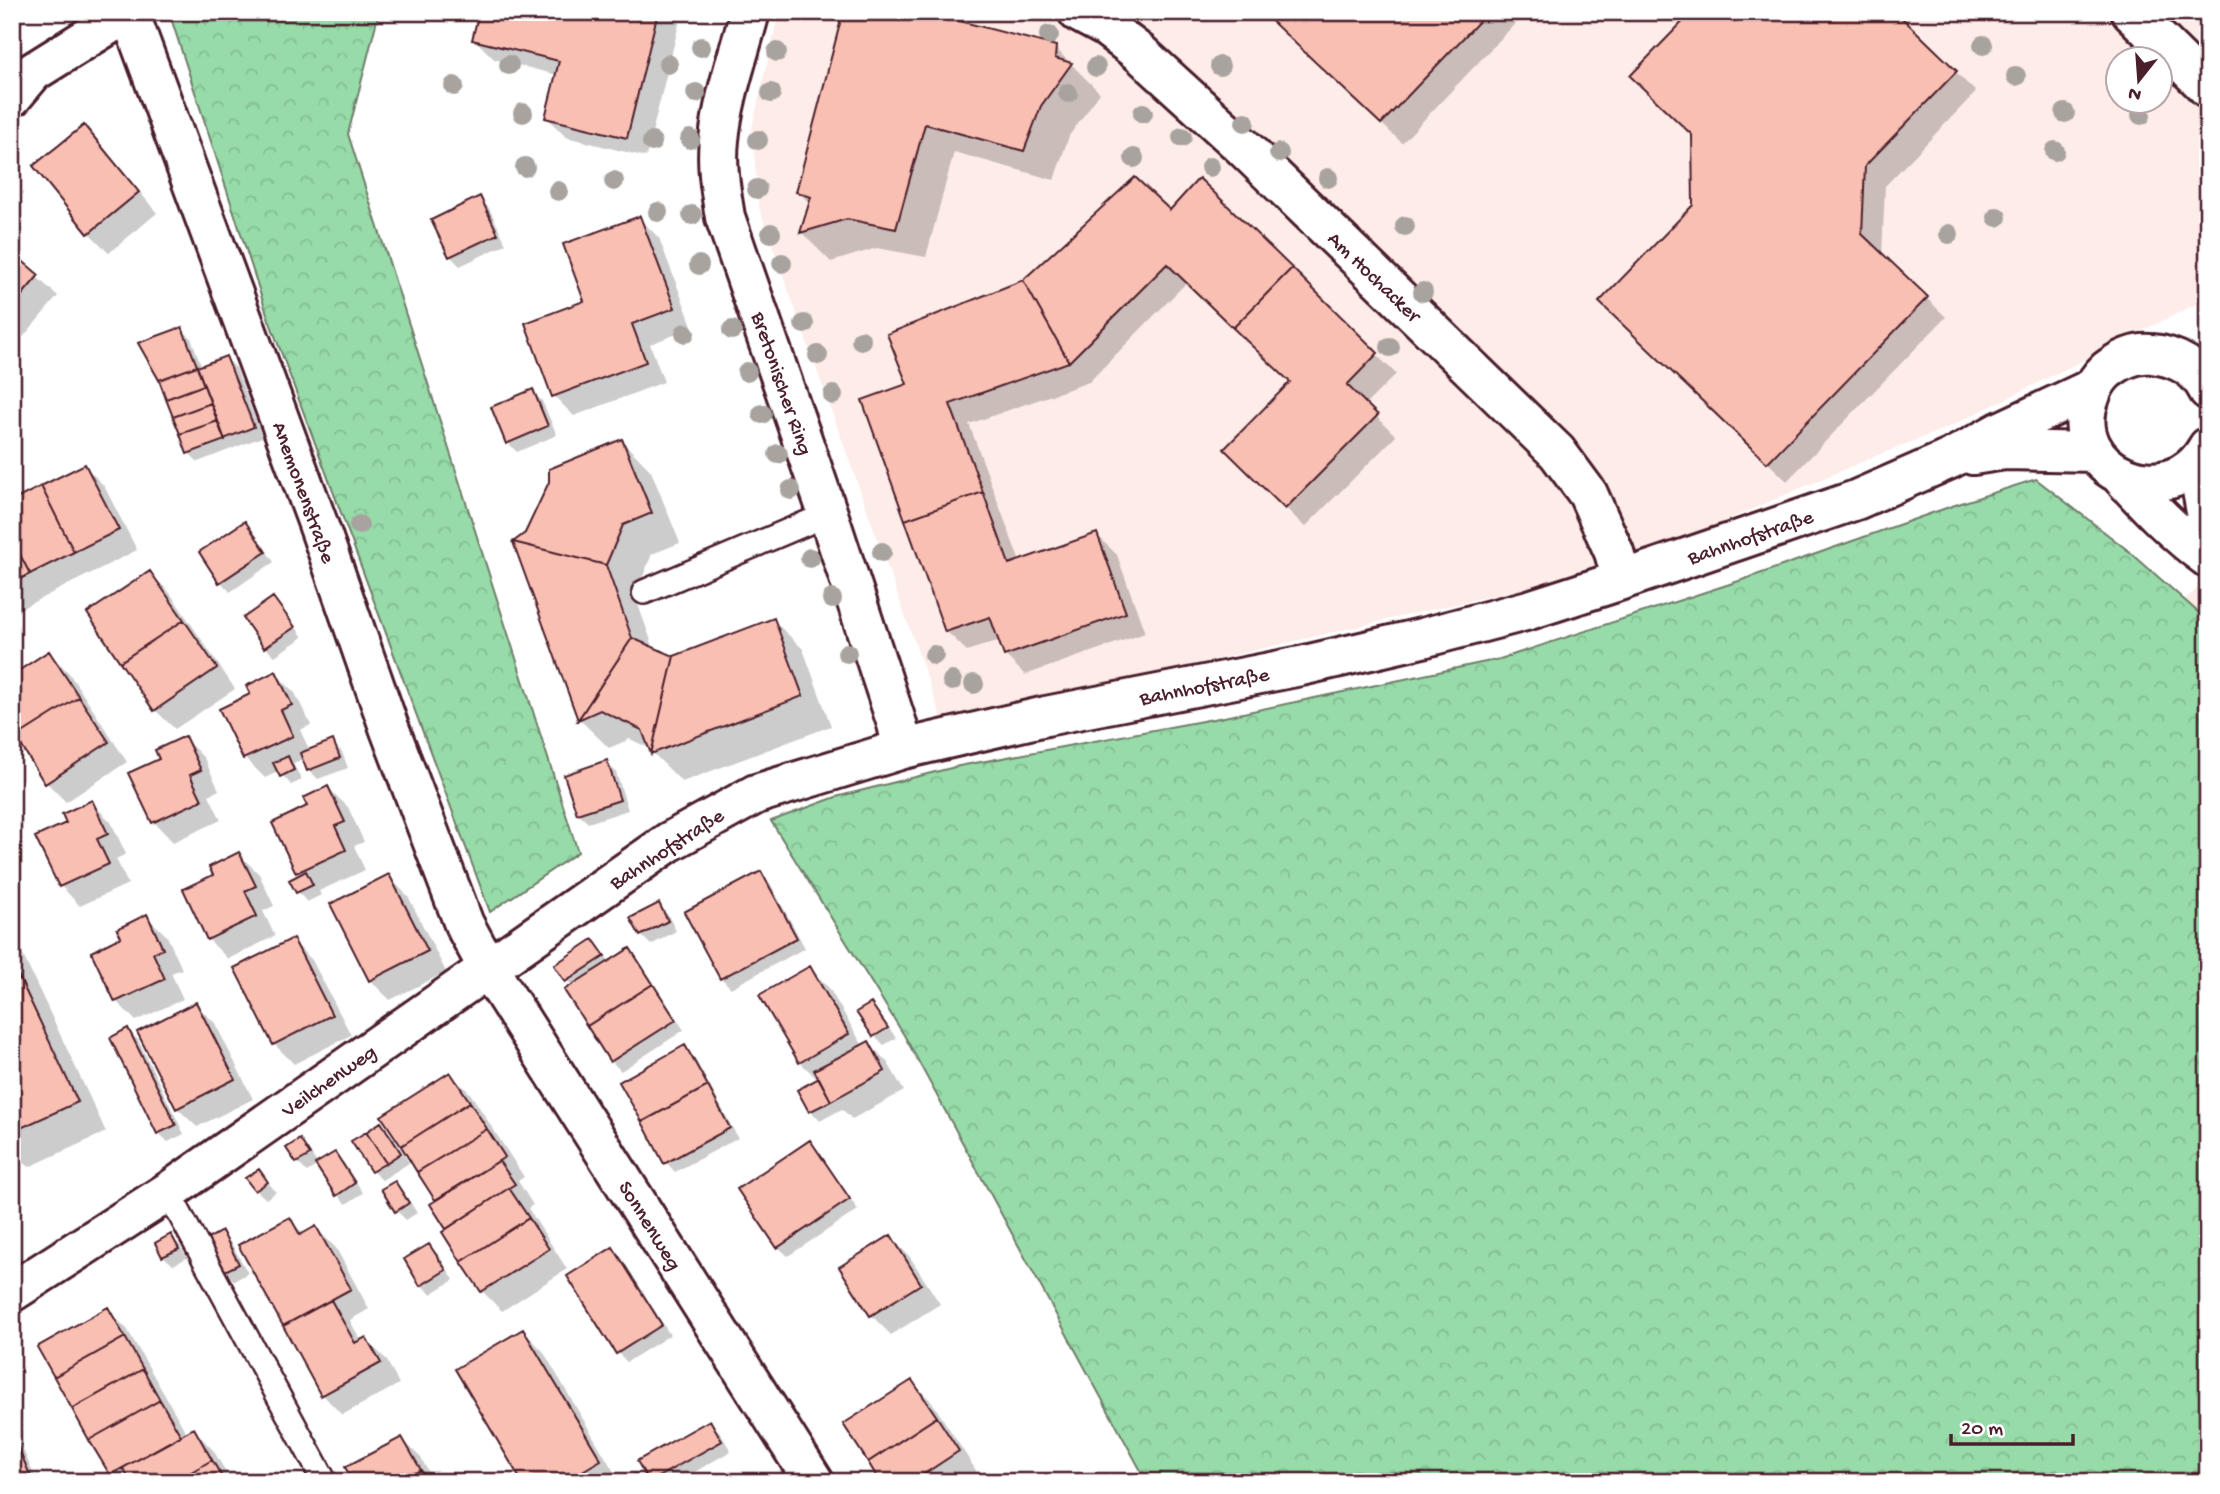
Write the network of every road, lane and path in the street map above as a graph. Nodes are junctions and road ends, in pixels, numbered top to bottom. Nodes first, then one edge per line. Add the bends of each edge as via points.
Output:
1 (129, 12) edge
2 (750, 12) edge
3 (1078, 12) edge
4 (2131, 12) edge
5 (2208, 88) edge
6 (12, 97) edge
7 (2208, 347) edge
8 (2165, 355) junction
9 (2093, 388) junction
10 (2208, 390) edge
11 (2202, 455) edge
12 (1950, 459) junction
13 (2108, 464) junction
14 (828, 514) junction
15 (2208, 523) edge
16 (2208, 558) edge
17 (1622, 580) junction
18 (644, 592) dead end
19 (903, 749) junction
20 (488, 968) junction
21 (168, 1192) junction
22 (12, 1292) edge
23 (325, 1482) edge
24 (814, 1482) edge

1 - 6 street via 33,72
1 - 20 street, Anemonenstraße via 390,730 464,924
2 - 14 street, Bretonischer Ring via 719,141 725,217
3 - 17 street, Am Hochacker via 1141,54 1233,137 1557,452 1588,494
4 - 5 street
7 - 8 street, Bahnhofstraße
8 - 9 street, Bahnhofstraße via 2148,353 2116,363
8 - 10 street via 2195,372
9 - 12 street, Bahnhofstraße
9 - 13 street via 2085,420 2088,437
11 - 13 street, Bahnhofstraße via 2180,475 2161,482 2141,482
11 - 15 street
12 - 13 street, Bahnhofstraße via 2005,450
12 - 17 street, Bahnhofstraße via 1856,500
13 - 16 street via 2155,514
14 - 18 lane
14 - 19 street, Bretonischer Ring
17 - 19 street, Bahnhofstraße via 1422,638
19 - 20 street, Bahnhofstraße via 756,794 713,816
20 - 21 street, Veilchenweg
20 - 24 street, Sonnenweg
21 - 22 street, Veilchenweg
21 - 23 lane

